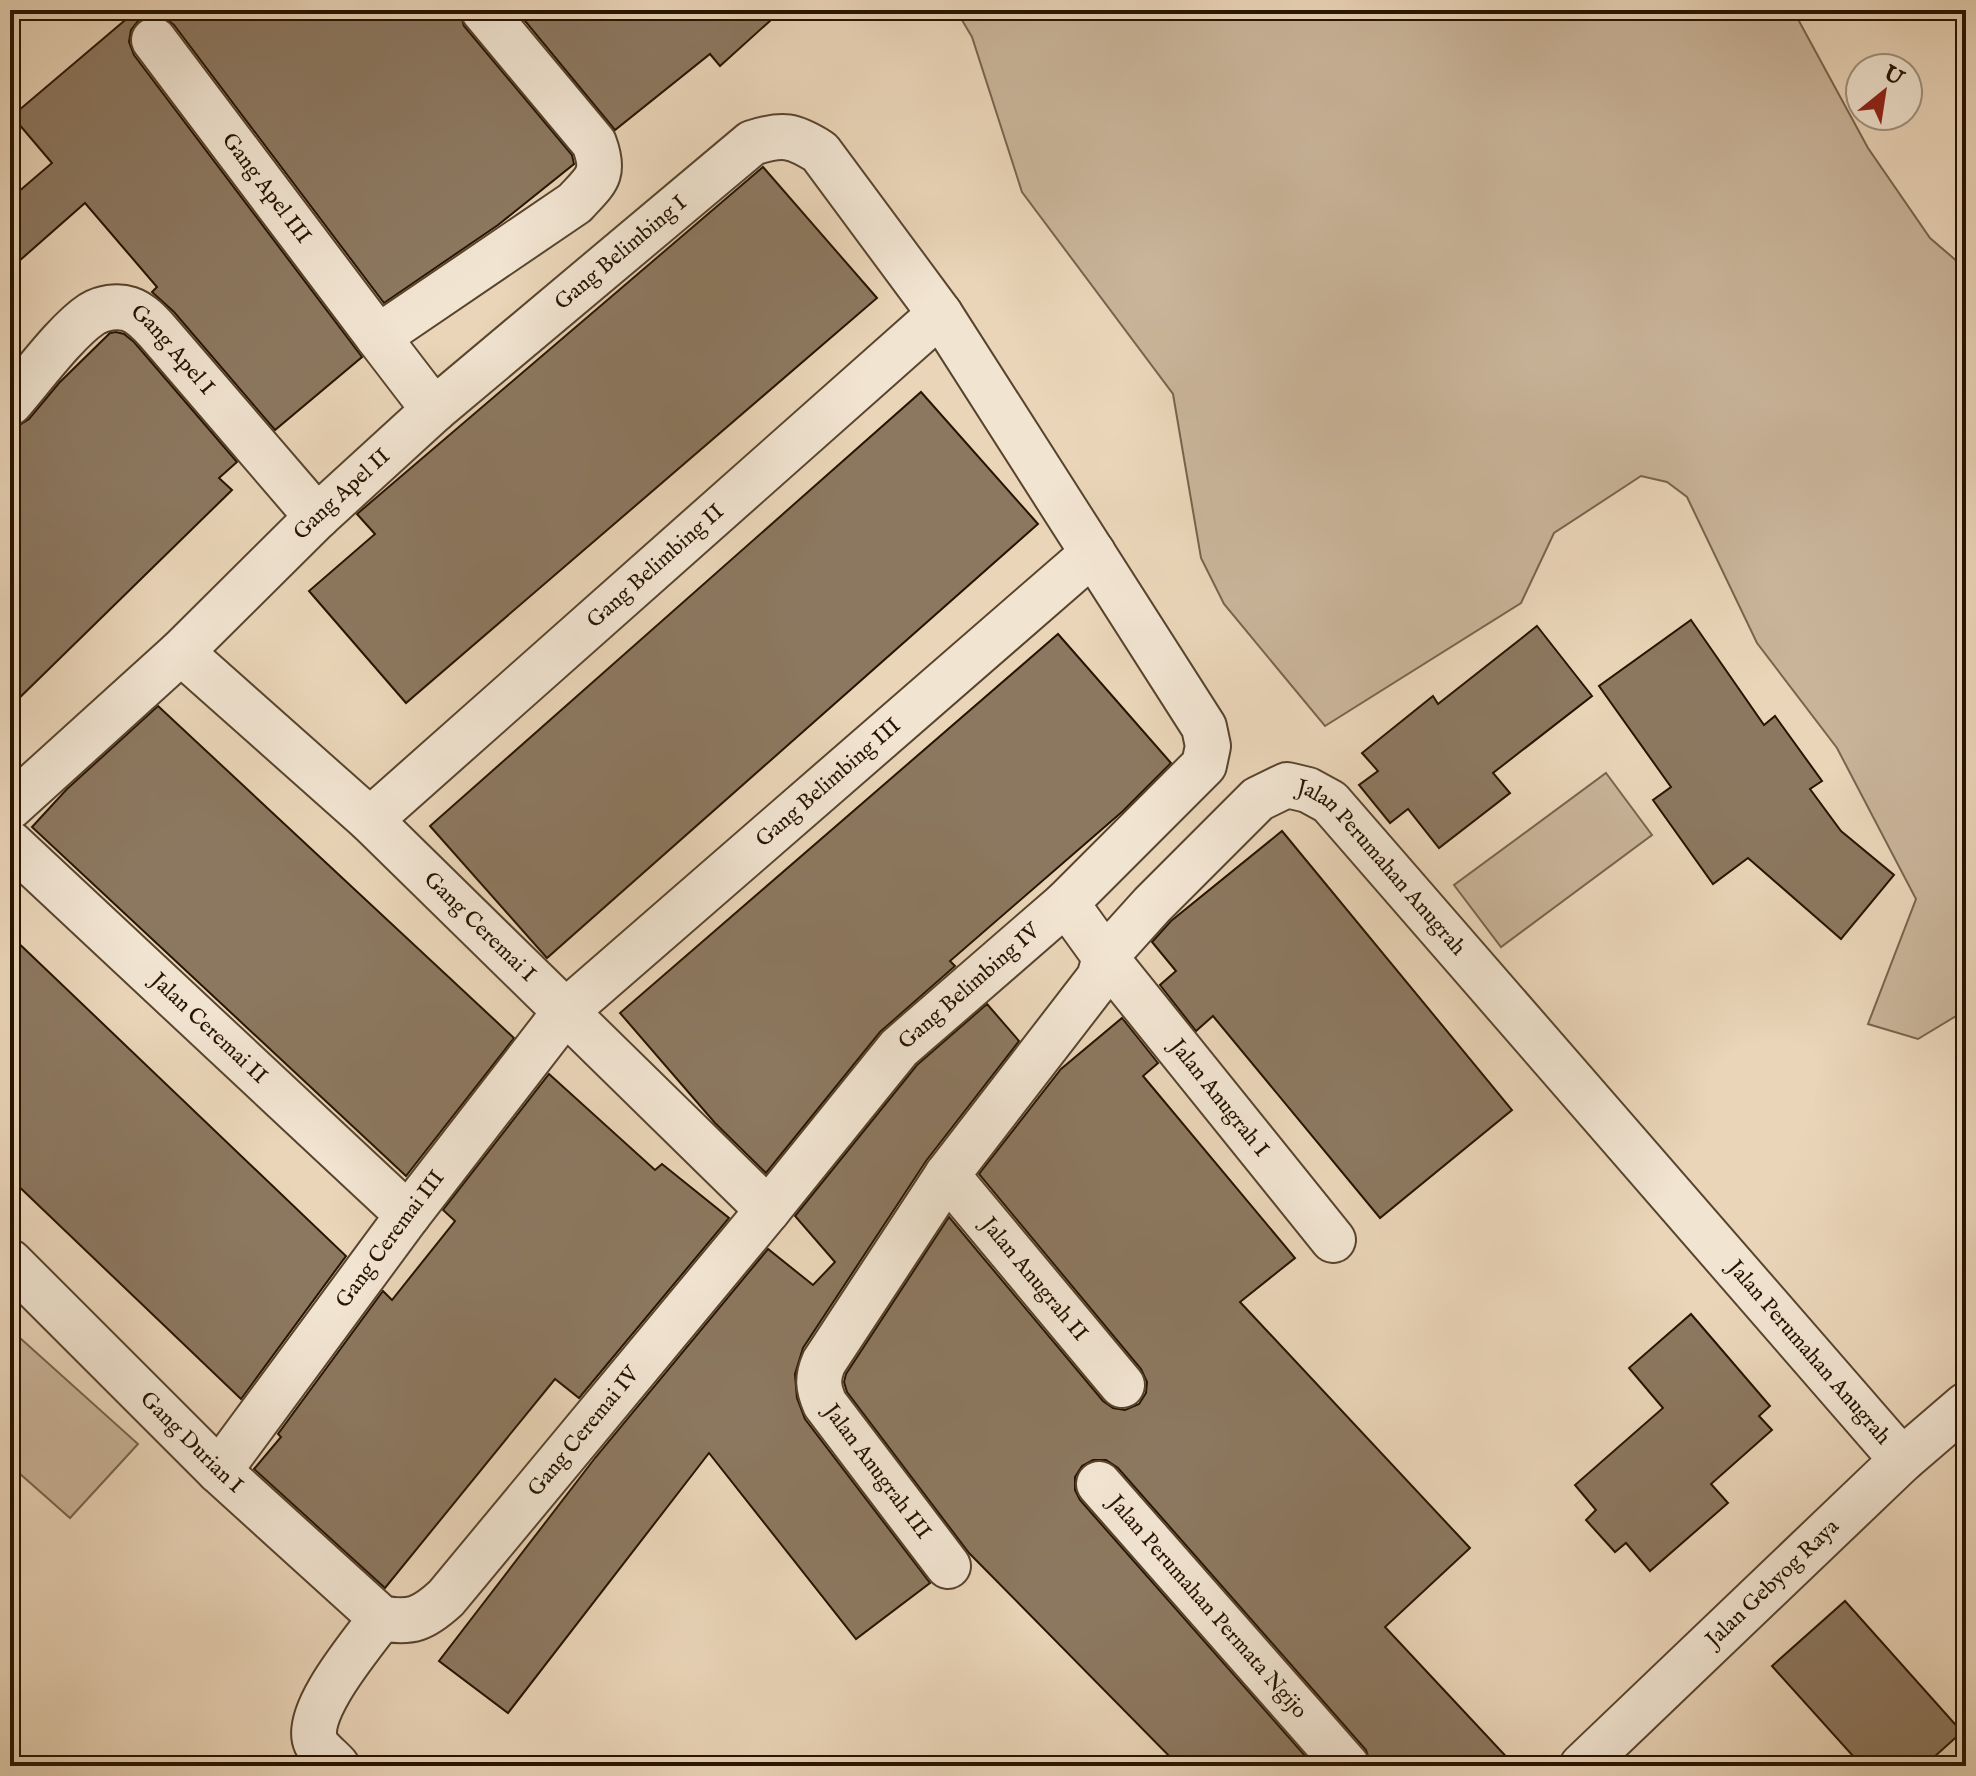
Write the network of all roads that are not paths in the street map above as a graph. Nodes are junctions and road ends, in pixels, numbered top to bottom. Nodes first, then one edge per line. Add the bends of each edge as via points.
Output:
1 (483, 10) edge
2 (154, 40) dead end
3 (820, 152) joint
4 (940, 314) junction
5 (378, 337) junction
6 (10, 403) edge
7 (434, 410) junction
8 (317, 517) junction
9 (1093, 553) junction
10 (181, 652) junction
11 (10, 807) edge
12 (370, 820) junction
13 (10, 843) edge
14 (1066, 903) junction
15 (1105, 957) junction
16 (565, 1012) junction
17 (947, 1175) junction
18 (768, 1210) junction
19 (408, 1215) junction
20 (1333, 1240) dead end
21 (10, 1262) edge
22 (844, 1332) joint
23 (1122, 1385) dead end
24 (1966, 1405) edge
25 (1902, 1460) junction
26 (219, 1471) junction
27 (1099, 1484) dead end
28 (948, 1566) dead end
29 (381, 1618) junction
30 (337, 1766) edge
31 (1347, 1766) edge
32 (1582, 1766) edge

1 - 5 street via 594,143 601,162 596,179 575,203
2 - 5 street, Gang Apel III
3 - 4 street, Gang Belimbing IV
3 - 7 street, Gang Belimbing I via 797,138 775,136 752,143
4 - 9 street, Gang Belimbing IV
4 - 12 street, Gang Belimbing II
5 - 7 street
6 - 8 street, Gang Apel I via 81,323 95,312 129,309 158,332
7 - 8 street, Gang Apel II
8 - 10 street, Gang Apel II
9 - 14 street, Gang Belimbing IV via 1204,727 1208,746 1204,765
9 - 16 street, Gang Belimbing III
10 - 11 street, Gang Apel II
10 - 12 street, Gang Ceremai I
12 - 16 street, Gang Ceremai I
13 - 19 street, Jalan Ceremai II
14 - 15 street, Jalan Anugrah I
14 - 18 street, Gang Belimbing IV via 899,1048
15 - 17 street, Jalan Perumahan Anugrah via 1099,978
15 - 20 street, Jalan Anugrah I
15 - 25 street, Jalan Perumahan Anugrah via 1258,799 1287,785 1330,802
16 - 18 street, Gang Ceremai I
16 - 19 street, Gang Ceremai III
17 - 22 street, Jalan Perumahan Anugrah
17 - 23 street, Jalan Anugrah II
18 - 29 street, Gang Ceremai IV via 446,1598 428,1614 403,1623
19 - 26 street, Gang Ceremai III
21 - 26 street, Gang Durian I
22 - 28 street, Jalan Anugrah III via 824,1362 819,1392
24 - 25 street, Jalan Gebyog Raya
25 - 32 street, Jalan Gebyog Raya
26 - 29 street, Gang Durian I
27 - 31 street, Jalan Perumahan Permata Ngijo
29 - 30 street via 322,1702 316,1742

